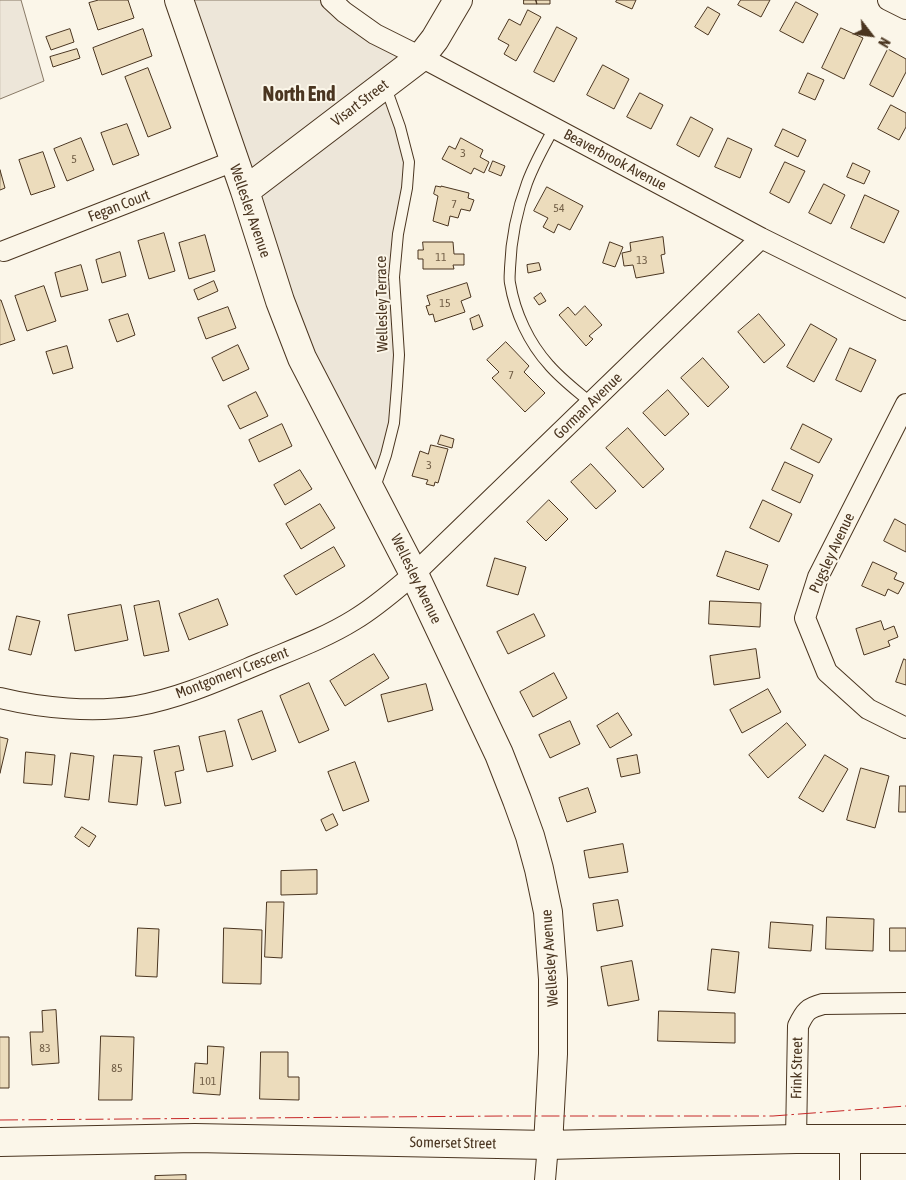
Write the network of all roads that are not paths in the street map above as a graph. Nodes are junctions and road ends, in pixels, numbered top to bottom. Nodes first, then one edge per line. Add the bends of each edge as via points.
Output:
1 (178, 0) edge
2 (331, 0) edge
3 (458, 0) edge
4 (888, 0) edge
5 (906, 10) edge
6 (421, 57) junction
7 (384, 84) junction
8 (554, 128) junction
9 (234, 161) junction
10 (245, 190) junction
11 (761, 238) junction
12 (4, 251) dead end
13 (906, 310) edge
14 (591, 404) junction
15 (906, 404) edge
16 (373, 495) junction
17 (414, 574) junction
18 (0, 698) edge
19 (906, 728) edge
20 (906, 1003) edge
21 (796, 1139) junction
22 (906, 1139) edge
23 (850, 1140) junction
24 (0, 1142) edge
25 (548, 1145) junction
26 (545, 1180) edge
27 (850, 1180) edge

1 - 9 street, Wellesley Avenue
2 - 6 street, Beaverbrook Avenue via 375,34
3 - 6 street, Visart Street
4 - 5 street
6 - 7 street, Visart Street
6 - 8 street, Beaverbrook Avenue
7 - 10 street, Visart Street
7 - 16 lane, Wellesley Terrace via 409,162 394,276 398,386 394,423
8 - 11 street, Beaverbrook Avenue
8 - 14 lane via 521,201 513,235 510,282 520,318 538,351
9 - 10 street, Wellesley Avenue
9 - 12 street, Fegan Court
10 - 16 street, Wellesley Avenue via 280,301 302,358
11 - 13 street, Beaverbrook Avenue
11 - 14 street, Gorman Avenue
14 - 17 street, Gorman Avenue
15 - 19 street, Pugsley Avenue via 818,577 805,618 827,672 868,709
16 - 17 street, Wellesley Avenue
17 - 18 street, Montgomery Crescent via 355,620 323,637 171,698 135,706 88,709
17 - 25 street, Wellesley Avenue via 499,754 539,869 548,912 553,979
20 - 21 street, Frink Street via 823,1004 811,1007 803,1014 798,1026
21 - 23 street, Somerset Street
21 - 25 street, Somerset Street
22 - 23 street, Somerset Street
23 - 27 street
24 - 25 street, Somerset Street via 195,1138
25 - 26 street, Wellesley Avenue

